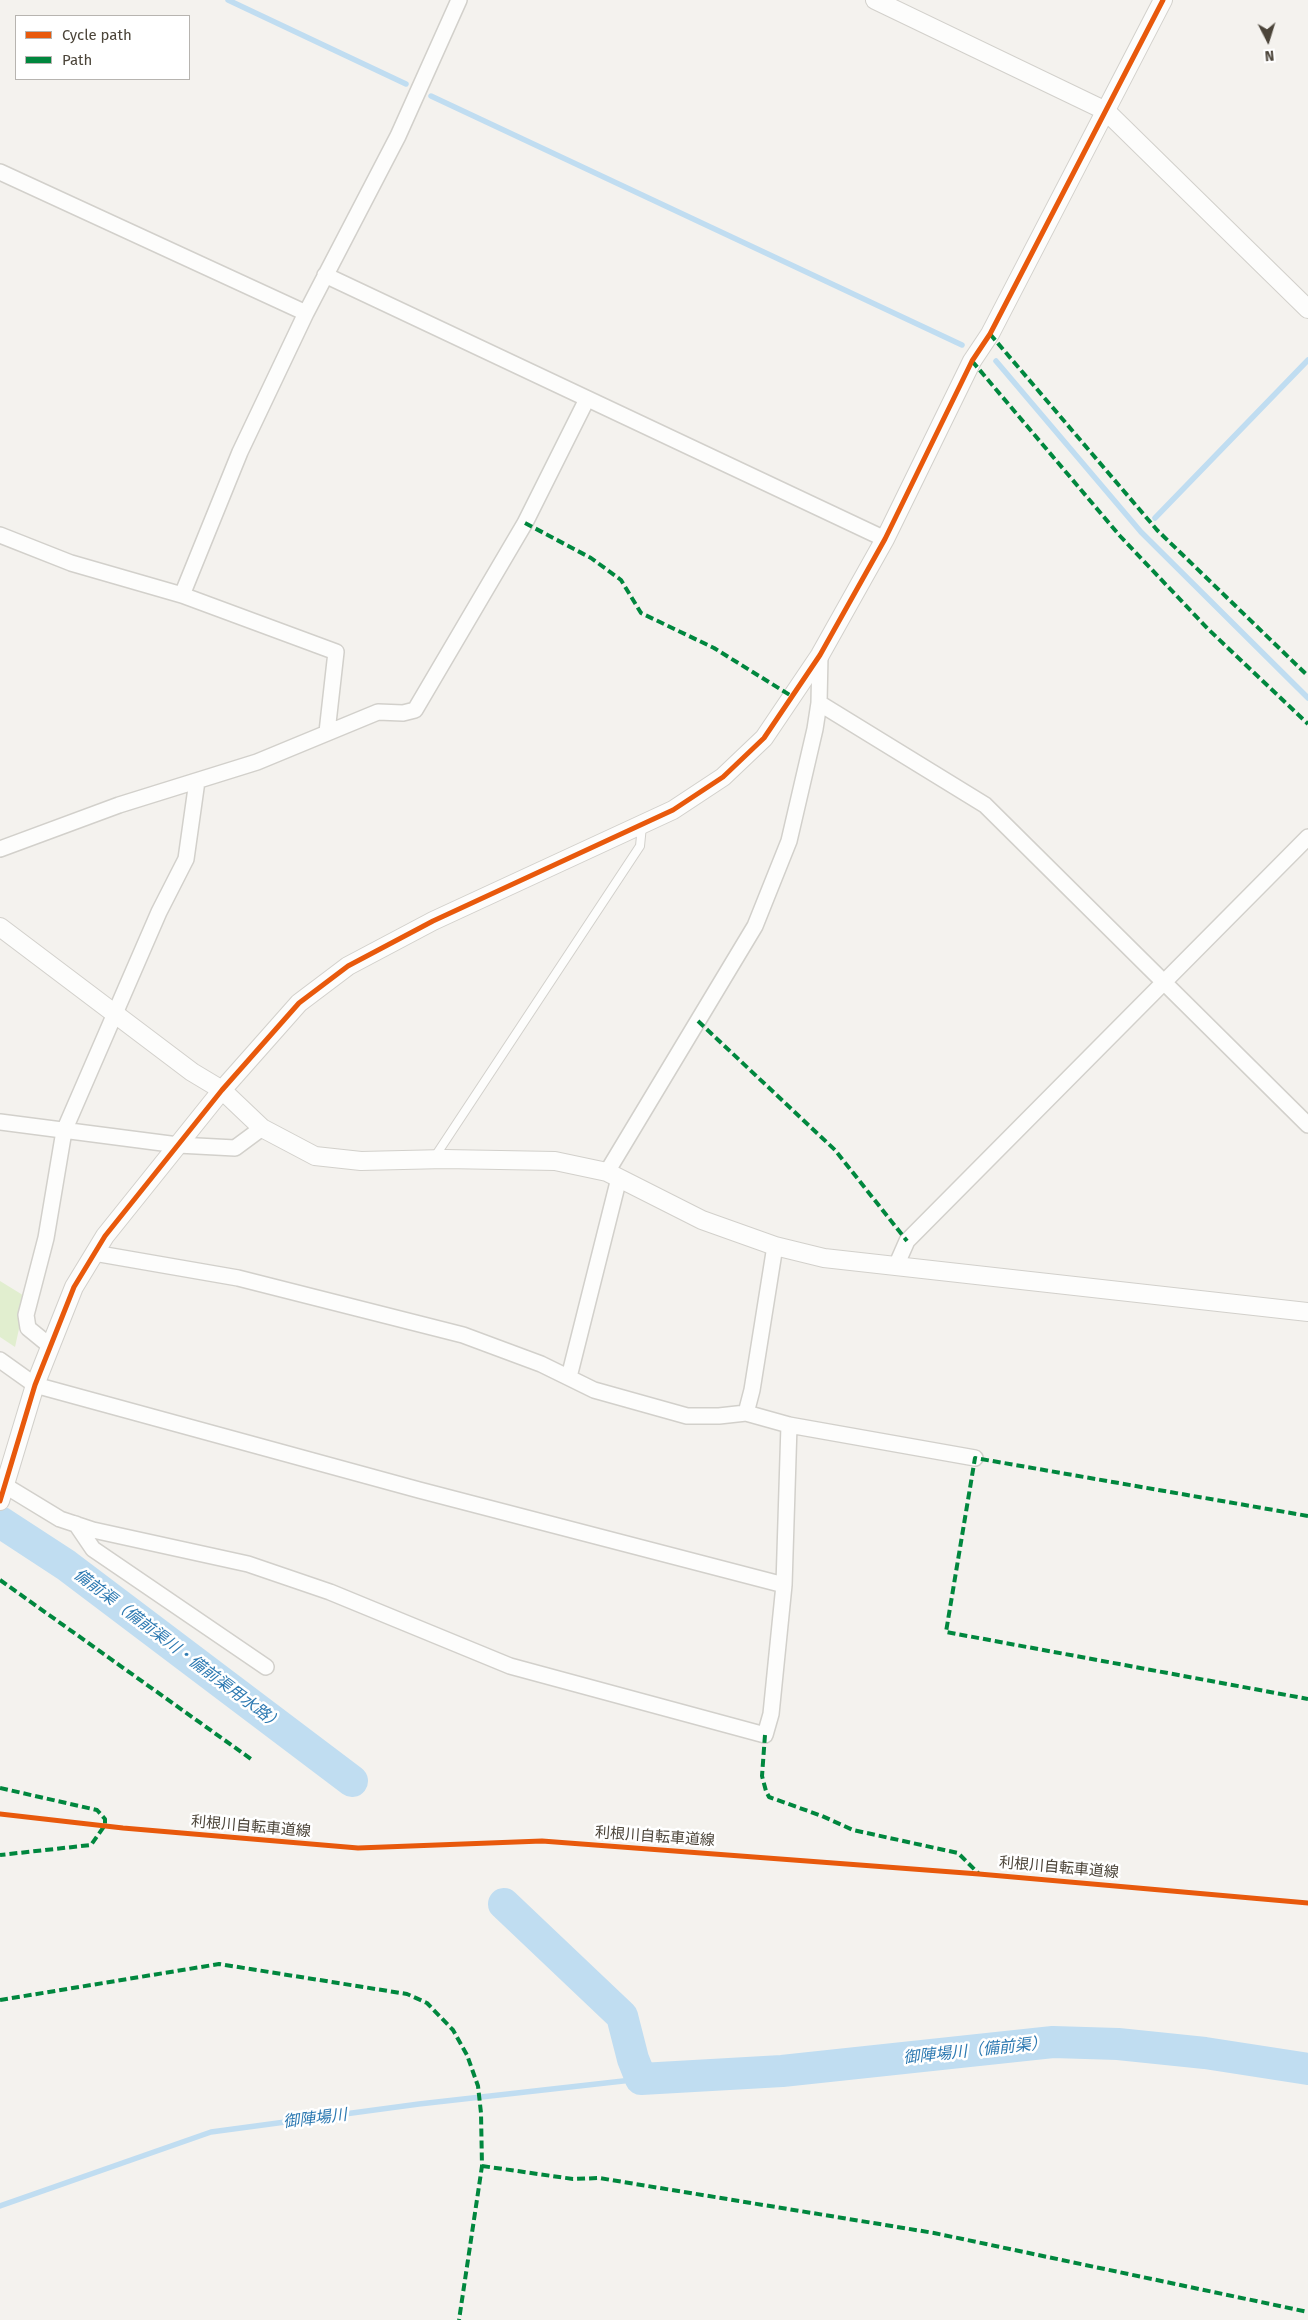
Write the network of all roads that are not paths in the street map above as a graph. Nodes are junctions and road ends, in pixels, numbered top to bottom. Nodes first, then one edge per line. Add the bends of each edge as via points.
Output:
1 (459, 0) edge
2 (874, 0) edge
3 (1162, 0) edge
4 (1106, 111) junction
5 (0, 172) edge
6 (325, 275) junction
7 (1308, 308) edge
8 (306, 313) junction
9 (587, 399) junction
10 (0, 535) edge
11 (885, 539) junction
12 (182, 595) junction
13 (820, 655) junction
14 (819, 703) junction
15 (327, 732) junction
16 (197, 781) junction
17 (642, 825) junction
18 (1308, 837) edge
19 (0, 849) edge
20 (0, 926) edge
21 (1163, 982) junction
22 (114, 1013) junction
23 (222, 1090) junction
24 (0, 1122) edge
25 (1308, 1125) edge
26 (262, 1128) junction
27 (64, 1131) junction
28 (178, 1145) junction
29 (433, 1159) junction
30 (613, 1175) junction
31 (774, 1246) junction
32 (94, 1253) junction
33 (896, 1266) junction
34 (1308, 1312) edge
35 (50, 1346) junction
36 (0, 1360) edge
37 (569, 1377) junction
38 (35, 1385) junction
39 (746, 1413) junction
40 (789, 1425) junction
41 (975, 1458) dead end
42 (2, 1493) edge
43 (76, 1524) junction
44 (784, 1585) junction
45 (266, 1667) dead end

1 - 6 street via 398,136
2 - 4 street
3 - 4 street
4 - 7 street
4 - 11 street via 990,334 972,361
5 - 8 street
6 - 8 street
6 - 9 street
8 - 12 street via 240,452
9 - 11 street
9 - 15 street via 525,522 414,710 378,712
10 - 12 street via 71,564
11 - 13 street
12 - 15 street via 336,652
13 - 14 street
13 - 17 street via 764,738 723,777 673,810
14 - 21 street via 985,805
14 - 30 street via 789,842 754,926
15 - 16 street via 257,762
16 - 19 street via 119,805
16 - 22 street via 186,859
17 - 23 street via 433,920 348,966 299,1004
17 - 29 lane via 640,846
18 - 21 street
20 - 22 street
21 - 25 street
21 - 33 street via 907,1241
22 - 23 street via 192,1072
22 - 27 street
23 - 26 street
23 - 28 street
24 - 27 street
26 - 28 street via 235,1148
26 - 29 street via 314,1156 360,1161
27 - 28 street
27 - 35 street via 46,1238 26,1315 28,1328
28 - 32 street
29 - 30 street via 555,1161
30 - 31 street via 702,1220
30 - 37 street
31 - 33 street via 824,1258
31 - 39 street
32 - 35 street via 74,1287
32 - 37 street via 238,1278 399,1318 462,1335
33 - 34 street
35 - 38 street
36 - 38 street
37 - 39 street via 594,1390 687,1416
38 - 42 street
38 - 44 street
39 - 40 street
40 - 41 street
40 - 44 street
42 - 43 street
43 - 44 street via 248,1564 330,1592 510,1666 765,1735 771,1714
43 - 45 street via 92,1549

